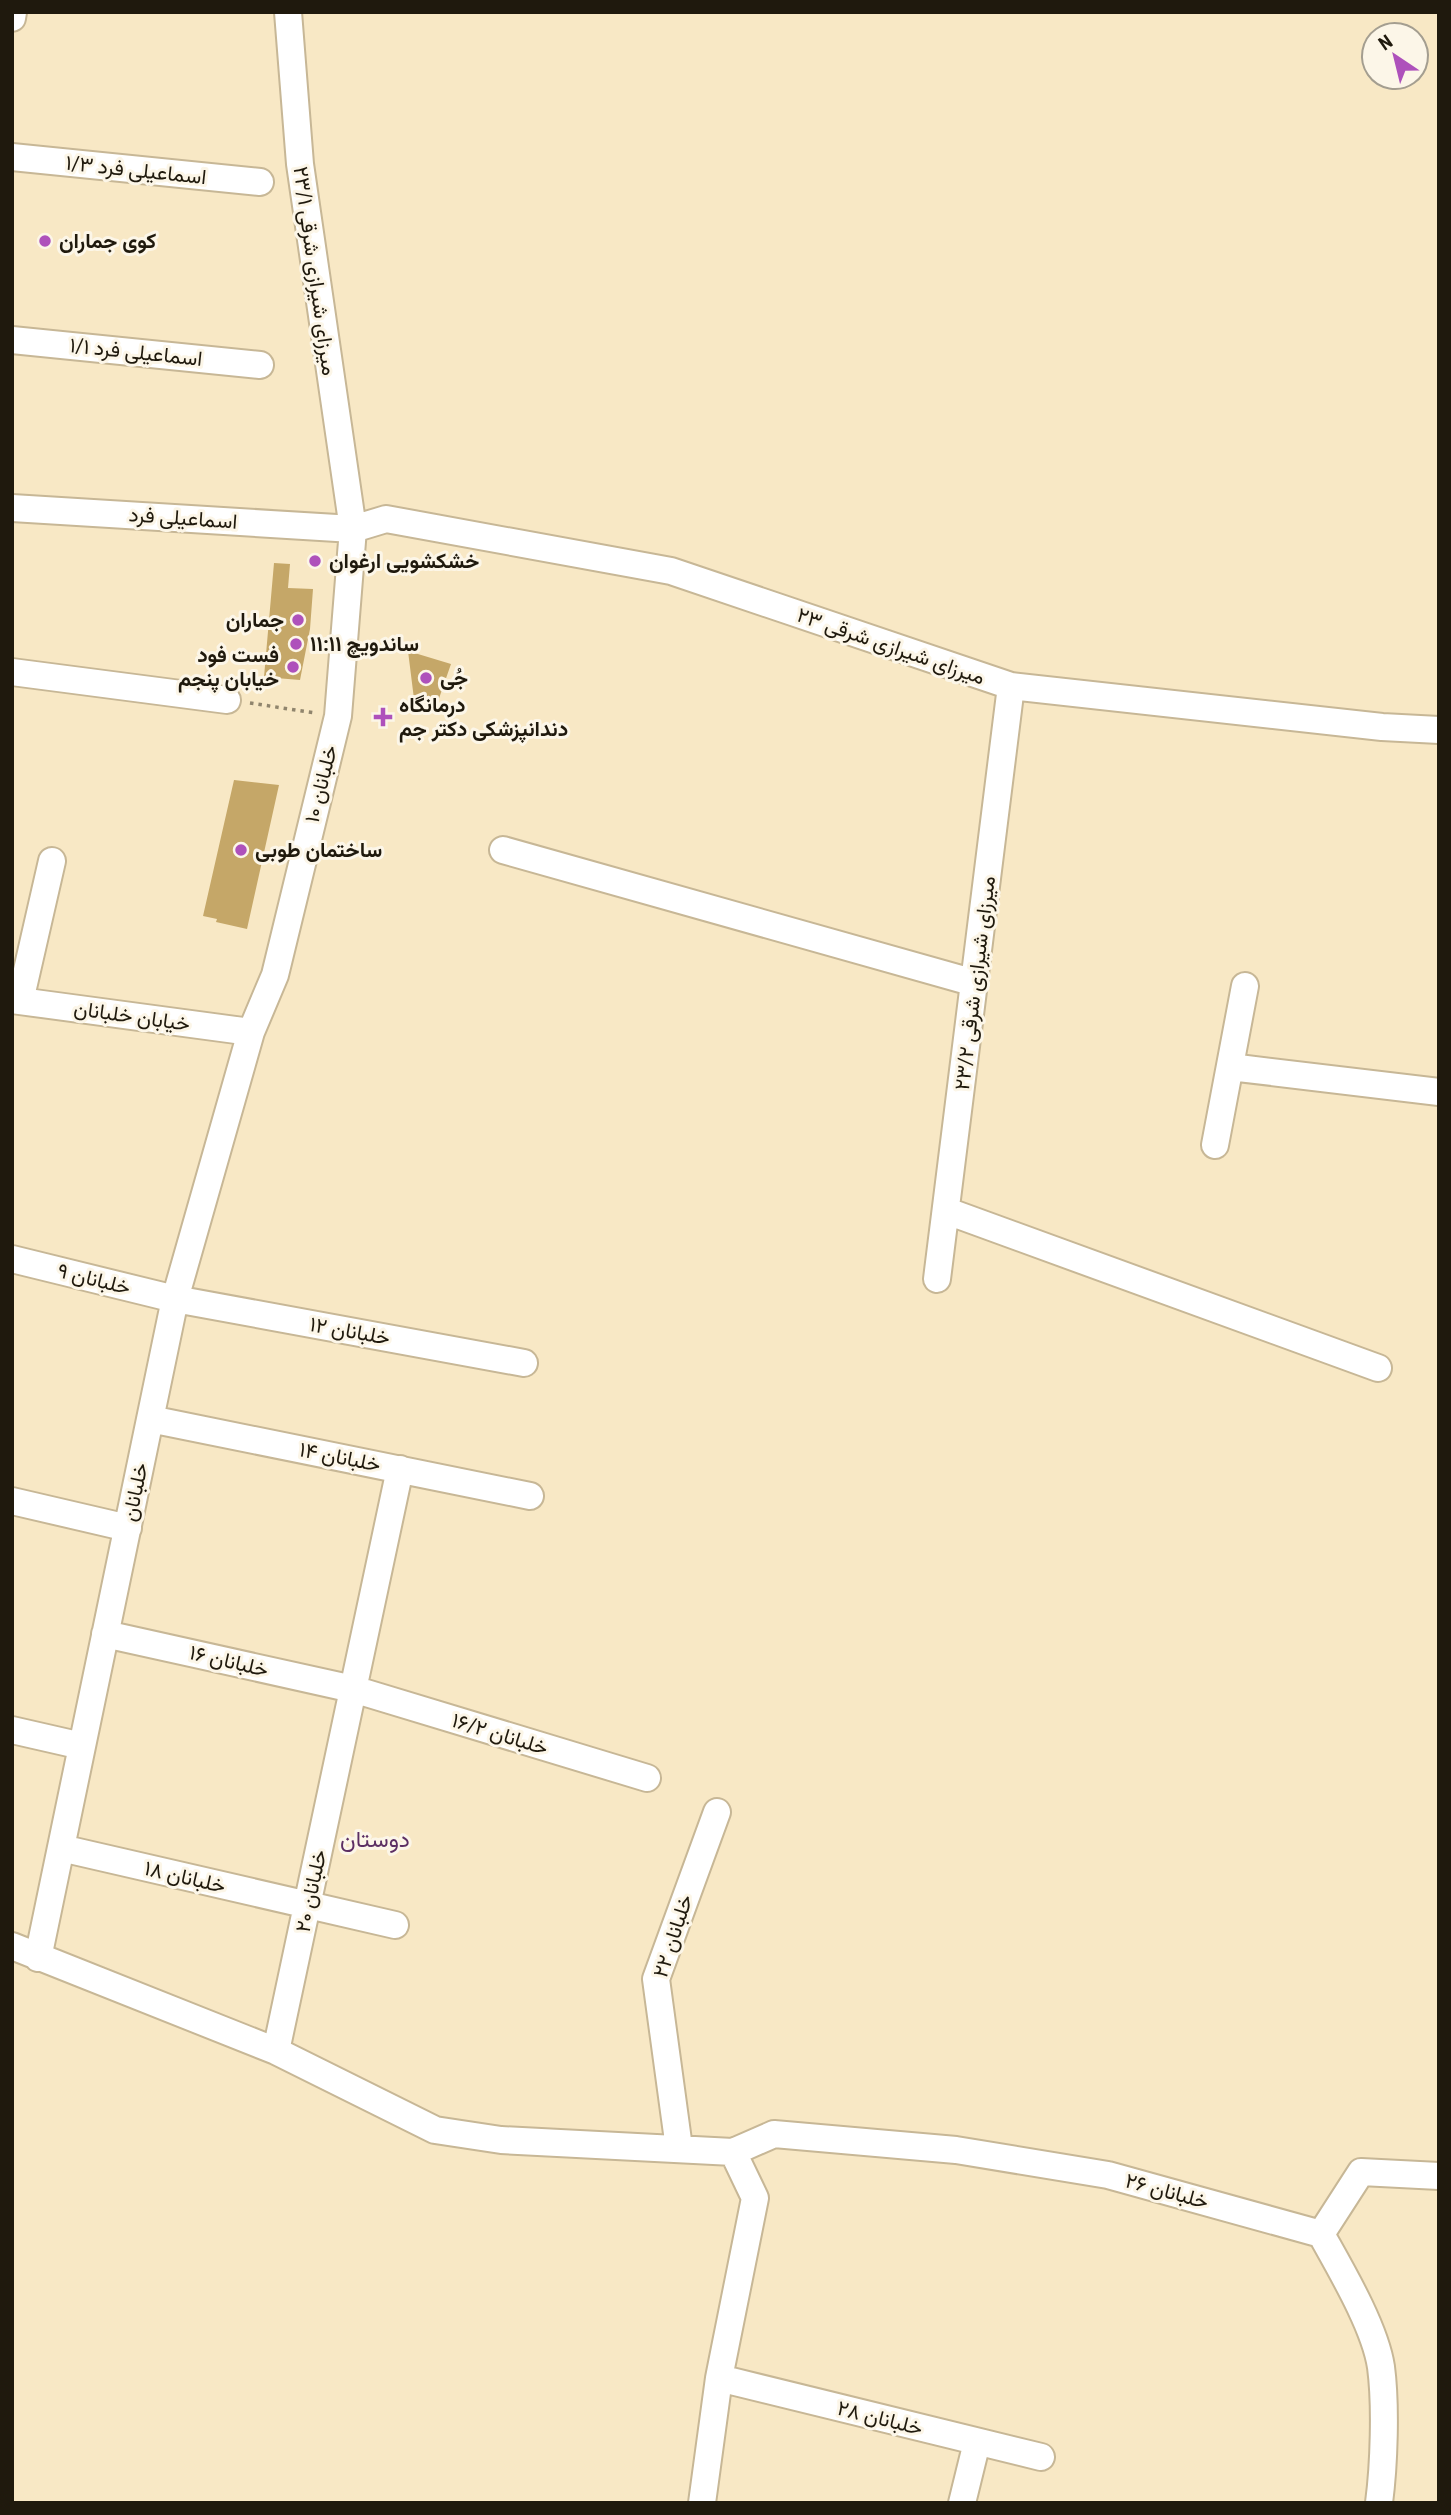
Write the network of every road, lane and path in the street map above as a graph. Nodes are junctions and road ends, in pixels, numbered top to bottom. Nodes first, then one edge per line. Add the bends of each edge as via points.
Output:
1 (13, 12) edge
2 (288, 12) edge
3 (12, 18) edge
4 (12, 157) edge
5 (260, 183) dead end
6 (12, 340) edge
7 (260, 365) dead end
8 (12, 508) edge
9 (353, 529) junction
10 (12, 672) edge
11 (1011, 686) junction
12 (227, 700) joint
13 (338, 716) junction
14 (1439, 730) edge
15 (502, 850) dead end
16 (52, 861) dead end
17 (975, 983) junction
18 (1245, 986) dead end
19 (16, 1000) edge
20 (251, 1032) junction
21 (1230, 1068) junction
22 (1439, 1092) edge
23 (1215, 1144) dead end
24 (947, 1211) junction
25 (12, 1259) edge
26 (937, 1279) dead end
27 (175, 1299) junction
28 (524, 1363) dead end
29 (1378, 1368) dead end
30 (150, 1419) junction
31 (400, 1469) junction
32 (530, 1496) dead end
33 (12, 1501) edge
34 (128, 1528) junction
35 (105, 1634) junction
36 (353, 1689) junction
37 (12, 1730) edge
38 (82, 1746) junction
39 (646, 1778) dead end
40 (717, 1812) dead end
41 (61, 1848) junction
42 (309, 1907) junction
43 (395, 1925) dead end
44 (12, 1946) edge
45 (38, 1958) junction
46 (276, 2051) junction
47 (679, 2148) junction
48 (733, 2152) junction
49 (1439, 2176) edge
50 (1321, 2234) junction
51 (719, 2378) junction
52 (977, 2442) junction
53 (1041, 2457) dead end
54 (702, 2503) edge
55 (962, 2503) edge
56 (1379, 2503) edge

1 - 3 street
2 - 9 street, ۲۳/۱ میرزای شیرازی شرقی via 299,164
4 - 5 street, ۱/۳ اسماعیلی فرد
6 - 7 street, ۱/۱ اسماعیلی فرد
8 - 9 street, اسماعیلی فرد
9 - 11 street, ۲۳ میرزای شیرازی شرقی via 386,519 671,572
9 - 13 street, ۱۰ خلبانان
10 - 12 street
11 - 14 street, ۲۳ میرزای شیرازی شرقی
11 - 17 street, ۲۳/۲ میرزای شیرازی شرقی
12 - 13 path
13 - 20 street, ۱۰ خلبانان via 275,975
15 - 17 street
16 - 19 street
17 - 24 street, ۲۳/۲ میرزای شیرازی شرقی
18 - 21 street
19 - 20 street, خیابان خلبانان
20 - 27 street, خلبانان
21 - 22 street
21 - 23 street
24 - 26 street, ۲۳/۲ میرزای شیرازی شرقی
24 - 29 street
25 - 27 street, ۹ خلبانان
27 - 28 street, ۱۲ خلبانان
27 - 30 street, خلبانان
30 - 31 street, ۱۴ خلبانان
30 - 34 street, خلبانان
31 - 32 street, ۱۴ خلبانان
31 - 36 street, ۲۰ خلبانان
33 - 34 street
34 - 35 street, خلبانان
35 - 36 street, ۱۶ خلبانان
35 - 38 street, خلبانان
36 - 39 street, ۱۶/۲ خلبانان
36 - 42 street, ۲۰ خلبانان
37 - 38 street
38 - 41 street, خلبانان
40 - 47 street, ۲۲ خلبانان via 656,1979
41 - 42 street, ۱۸ خلبانان
41 - 45 street, خلبانان
42 - 43 street, ۱۸ خلبانان
42 - 46 street, ۲۰ خلبانان
44 - 45 street
45 - 46 street
46 - 47 street via 435,2130 501,2140
47 - 48 street
48 - 50 street, ۲۶ خلبانان via 774,2134 956,2150 1108,2175
48 - 51 street via 755,2198
49 - 50 street via 1360,2172
50 - 56 street via 1355,2294 1381,2366
51 - 52 street, ۲۸ خلبانان
51 - 54 street
52 - 53 street, ۲۸ خلبانان
52 - 55 street

